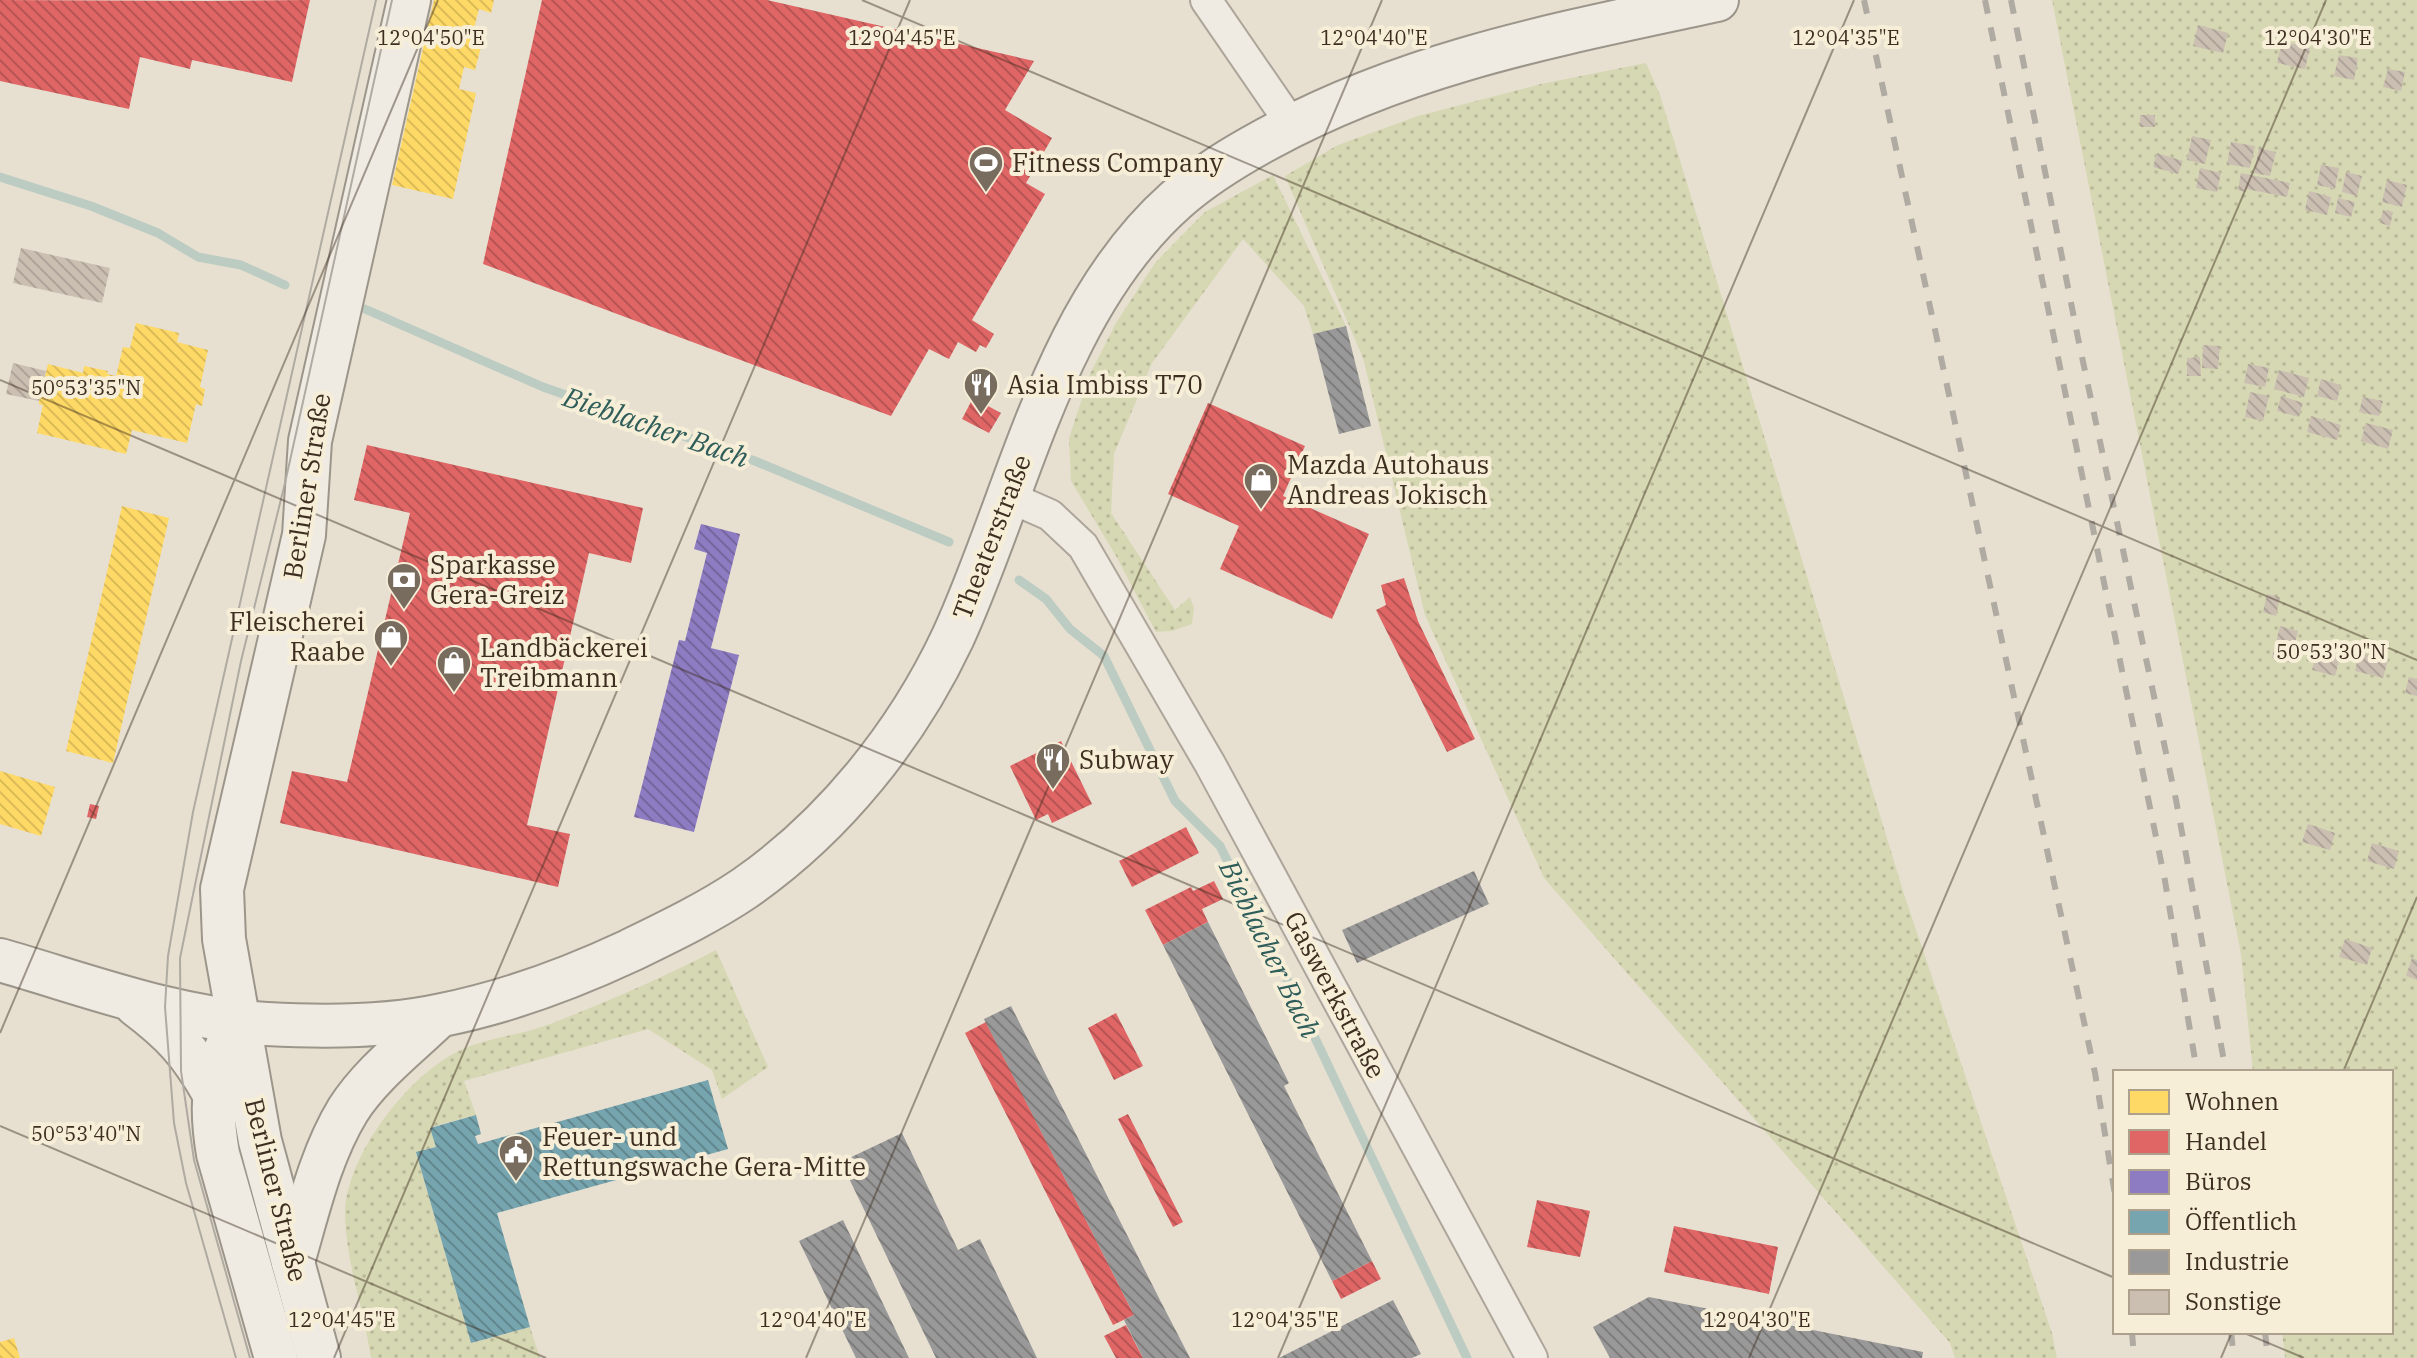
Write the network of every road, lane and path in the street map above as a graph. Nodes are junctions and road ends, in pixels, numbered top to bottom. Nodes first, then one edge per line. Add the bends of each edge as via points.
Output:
1 (409, 0) edge
2 (1206, 0) edge
3 (1717, 0) edge
4 (1292, 125) junction
5 (1009, 497) junction
6 (0, 960) edge
7 (126, 997) junction
8 (438, 1017) junction
9 (239, 1021) junction
10 (213, 1092) junction
11 (293, 1262) junction
12 (276, 1358) edge
13 (319, 1358) edge
14 (1532, 1358) edge

1 - 9 main road, Berliner Straße via 310,441 304,535 222,889 224,939
2 - 4 street
3 - 4 main road, Theaterstraße via 1443,64
4 - 5 main road, Theaterstraße via 1218,166 1134,244 1079,330 1048,392
5 - 8 main road, Theaterstraße via 972,593 924,693 859,783 790,852 699,916 608,961 560,982
5 - 14 street, Gaswerkstraße via 1050,515 1083,546 1098,570 1203,752
6 - 7 main road, Theaterstraße
7 - 9 main road, Theaterstraße
7 - 10 main road via 180,1041
8 - 9 main road, Theaterstraße via 330,1025
8 - 11 main road via 348,1110 325,1160
9 - 10 main road, Berliner Straße
9 - 11 main road, Berliner Straße via 260,1141
10 - 12 main road, Berliner Straße via 218,1154
11 - 13 main road, Berliner Straße

